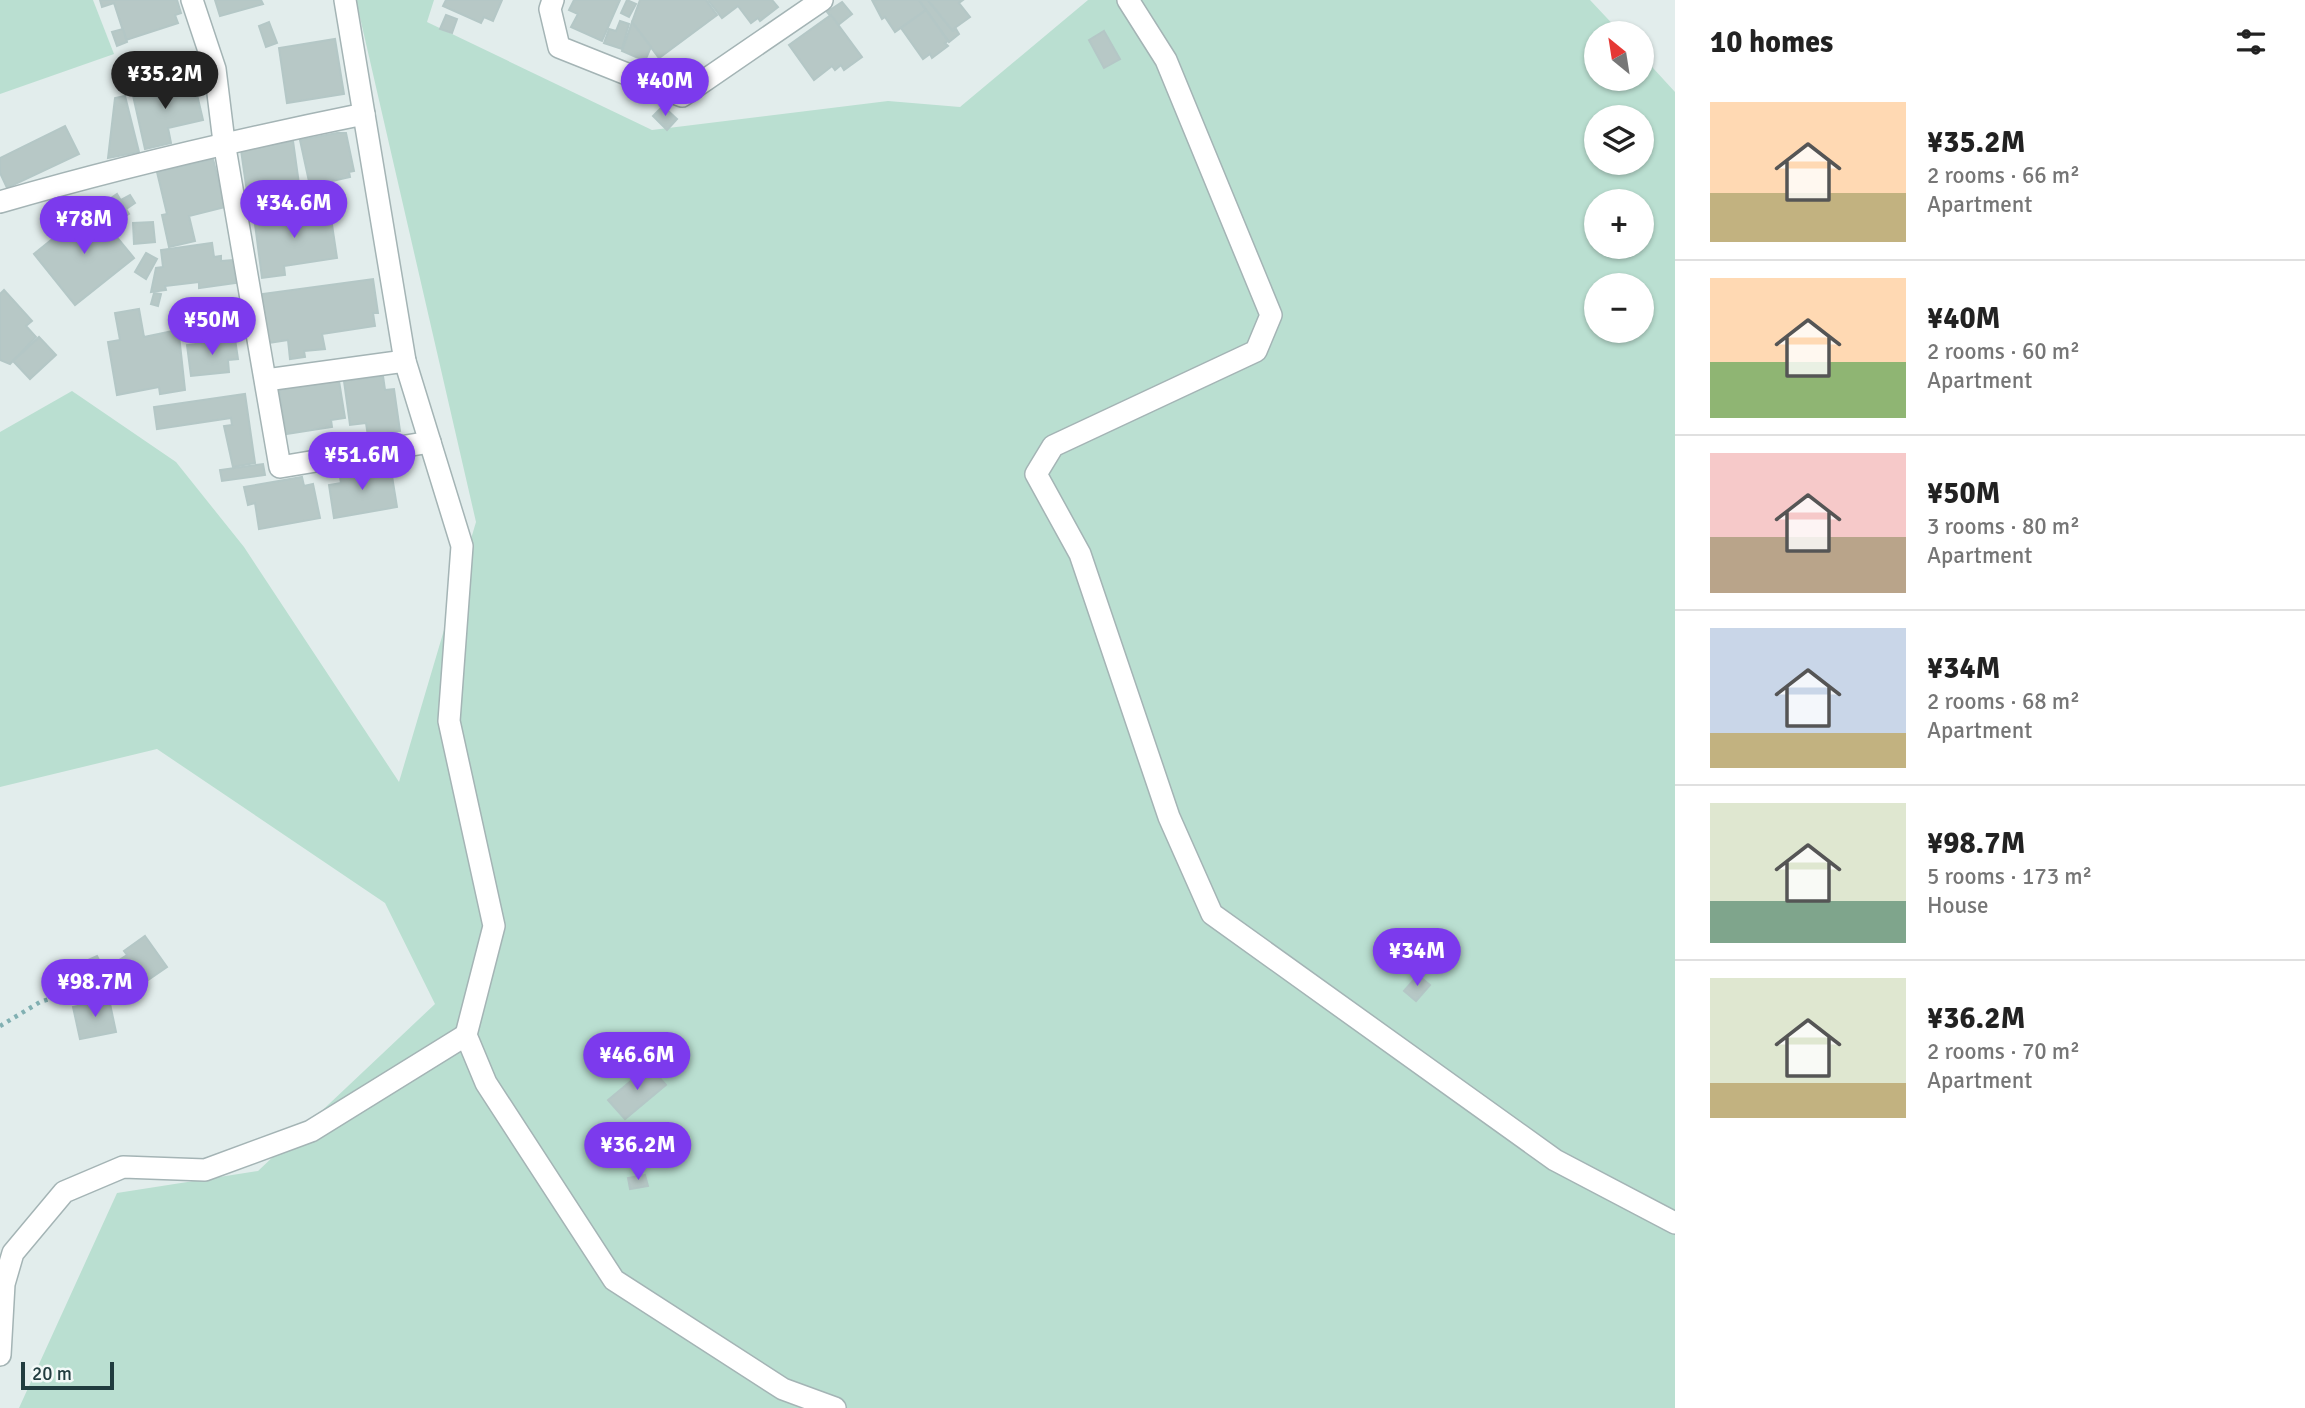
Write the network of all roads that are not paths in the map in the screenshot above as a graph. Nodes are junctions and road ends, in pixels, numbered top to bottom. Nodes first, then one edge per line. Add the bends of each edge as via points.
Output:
1 (192, 0) edge
2 (345, 0) edge
3 (553, 0) edge
4 (822, 0) edge
5 (1128, 0) edge
6 (364, 114) junction
7 (224, 142) junction
8 (0, 202) edge
9 (405, 361) junction
10 (266, 380) junction
11 (430, 442) junction
12 (466, 1035) junction
13 (1675, 1223) edge
14 (0, 1354) edge
15 (835, 1408) edge

1 - 7 street via 215,69
2 - 6 street
3 - 4 street via 550,9 559,47 681,96
5 - 13 street via 1166,60 1271,315 1255,351 1053,446 1036,474 1080,554 1169,817 1212,914 1555,1160
6 - 7 street
6 - 9 street
7 - 8 street
7 - 10 street
9 - 10 street
9 - 11 street
10 - 11 street via 280,467
11 - 12 street via 462,546 449,721 494,926
12 - 14 street via 311,1130 205,1170 123,1167 64,1192 13,1253 4,1284
12 - 15 street via 486,1083 614,1280 783,1389

